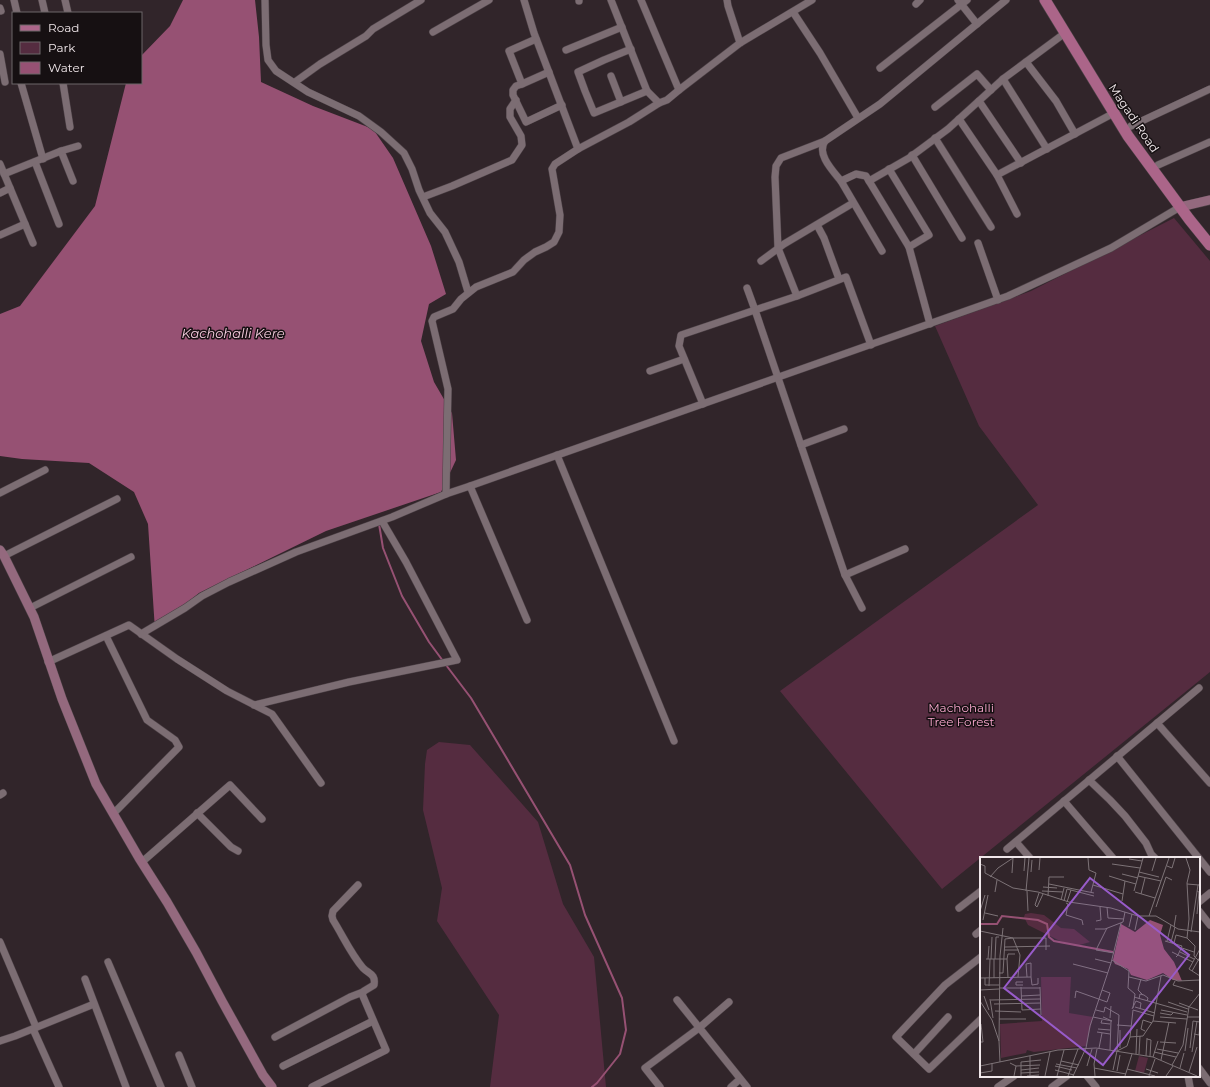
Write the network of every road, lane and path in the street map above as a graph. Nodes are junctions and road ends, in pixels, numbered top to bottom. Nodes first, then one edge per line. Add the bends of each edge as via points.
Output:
1 (14, 0) edge
2 (42, 0) edge
3 (65, 0) edge
4 (265, 0) edge
5 (421, 0) edge
6 (489, 0) edge
7 (524, 0) edge
8 (611, 0) edge
9 (641, 0) edge
10 (727, 0) edge
11 (812, 0) edge
12 (1006, 0) edge
13 (1045, 0) edge
14 (1053, 0) edge
15 (962, 2) edge
16 (17, 12) edge
17 (45, 12) edge
18 (68, 12) edge
19 (793, 12) junction
20 (977, 24) junction
21 (622, 27) junction
22 (433, 32) dead end
23 (1065, 33) junction
24 (536, 39) junction
25 (740, 43) junction
26 (566, 50) dead end
27 (630, 50) junction
28 (0, 54) edge
29 (1026, 62) junction
30 (880, 68) dead end
31 (549, 72) junction
32 (611, 76) dead end
33 (1003, 79) junction
34 (12, 81) edge
35 (295, 82) junction
36 (2, 83) edge
37 (21, 84) edge
38 (62, 84) edge
39 (522, 84) junction
40 (1210, 89) edge
41 (647, 90) junction
42 (679, 90) junction
43 (991, 90) junction
44 (516, 100) junction
45 (980, 101) junction
46 (621, 102) junction
47 (659, 104) junction
48 (562, 105) junction
49 (935, 107) dead end
50 (1114, 113) junction
51 (858, 118) junction
52 (959, 119) junction
53 (1130, 126) junction
54 (70, 127) dead end
55 (1075, 134) junction
56 (935, 138) junction
57 (824, 141) junction
58 (1210, 142) edge
59 (78, 146) dead end
60 (578, 149) junction
61 (1047, 149) junction
62 (61, 151) junction
63 (912, 155) junction
64 (42, 159) junction
65 (35, 162) junction
66 (1021, 163) junction
67 (0, 164) edge
68 (1158, 165) junction
69 (889, 169) junction
70 (4, 174) junction
71 (997, 175) junction
72 (73, 181) dead end
73 (869, 181) junction
74 (840, 182) junction
75 (10, 188) junction
76 (0, 193) edge
77 (423, 197) junction
78 (1210, 200) edge
79 (853, 203) junction
80 (1184, 206) junction
81 (1017, 214) dead end
82 (25, 224) junction
83 (59, 224) dead end
84 (817, 225) junction
85 (991, 227) dead end
86 (1210, 234) edge
87 (0, 235) edge
88 (962, 238) dead end
89 (33, 243) dead end
90 (978, 243) dead end
91 (1210, 245) edge
92 (909, 247) junction
93 (778, 248) junction
94 (882, 251) dead end
95 (761, 261) dead end
96 (839, 279) junction
97 (747, 288) dead end
98 (468, 292) junction
99 (797, 296) junction
100 (998, 300) junction
101 (755, 310) junction
102 (930, 324) junction
103 (871, 345) junction
104 (684, 359) junction
105 (650, 371) dead end
106 (778, 378) junction
107 (703, 404) junction
108 (844, 429) dead end
109 (801, 445) junction
110 (557, 455) junction
111 (45, 470) dead end
112 (470, 486) junction
113 (0, 492) edge
114 (446, 494) junction
115 (117, 499) dead end
116 (382, 521) junction
117 (906, 549) dead end
118 (2, 553) edge
119 (131, 557) dead end
120 (845, 575) junction
121 (30, 608) junction
122 (862, 608) dead end
123 (527, 620) dead end
124 (141, 634) junction
125 (106, 636) junction
126 (48, 662) junction
127 (1199, 688) dead end
128 (254, 705) junction
129 (1157, 723) junction
130 (674, 741) dead end
131 (1117, 756) junction
132 (1089, 780) junction
133 (321, 783) dead end
134 (1210, 783) edge
135 (1064, 801) junction
136 (197, 813) junction
137 (113, 814) junction
138 (262, 819) dead end
139 (1016, 842) junction
140 (1007, 849) dead end
141 (238, 851) dead end
142 (1029, 857) edge
143 (1112, 857) edge
144 (1153, 857) edge
145 (1198, 857) edge
146 (1200, 860) edge
147 (142, 862) junction
148 (1210, 872) edge
149 (358, 885) dead end
150 (980, 891) edge
151 (1210, 892) edge
152 (1200, 901) edge
153 (959, 908) dead end
154 (1200, 912) edge
155 (1210, 925) edge
156 (0, 942) edge
157 (980, 958) edge
158 (108, 962) dead end
159 (85, 979) dead end
160 (363, 992) junction
161 (677, 1000) dead end
162 (729, 1002) dead end
163 (94, 1004) junction
164 (948, 1018) dead end
165 (980, 1020) edge
166 (373, 1021) junction
167 (35, 1028) junction
168 (699, 1028) junction
169 (275, 1037) dead end
170 (0, 1041) edge
171 (914, 1054) junction
172 (179, 1055) dead end
173 (283, 1066) dead end
174 (1200, 1069) edge
175 (1013, 1077) edge
176 (1066, 1077) edge
177 (1088, 1077) edge
178 (1188, 1077) edge
179 (740, 1079) junction
180 (1210, 1083) edge
181 (269, 1086) edge
182 (60, 1087) edge
183 (126, 1087) edge
184 (161, 1087) edge
185 (192, 1087) edge
186 (312, 1087) edge
187 (660, 1087) edge
188 (731, 1087) edge
189 (747, 1087) edge
190 (998, 1087) edge
191 (1052, 1087) edge
192 (1096, 1087) edge
193 (1190, 1087) edge

1 - 16 street
2 - 17 street
3 - 18 street
4 - 35 street via 268,60 276,71
5 - 35 street
6 - 22 street
7 - 24 street
8 - 21 street
9 - 42 street
10 - 25 street
11 - 19 street
12 - 20 street
13 - 23 main road, Magadi Road
14 - 53 main road, Magadi Road
15 - 20 street
15 - 30 street
19 - 25 street
19 - 51 street via 820,52
20 - 51 street via 880,104
21 - 26 street
21 - 27 street
23 - 29 street
23 - 50 main road, Magadi Road
24 - 31 street
24 - 39 street via 506,53
25 - 42 street
27 - 41 street
27 - 46 street via 578,72 594,112
28 - 36 street
29 - 33 street
29 - 55 street via 1056,101
31 - 39 street
31 - 48 street
32 - 46 street
33 - 43 street
33 - 61 street
34 - 36 street
35 - 77 street via 308,92 359,116 397,146 404,153
37 - 64 street
38 - 54 street
39 - 44 street via 513,90
40 - 53 street
41 - 46 street
41 - 47 street
42 - 47 street
43 - 45 street
43 - 49 street via 977,74
44 - 48 street via 526,122
44 - 77 street via 510,109 510,117 521,136 522,145 512,160
45 - 52 street
45 - 66 street
47 - 60 street
48 - 60 street
50 - 55 street
50 - 80 main road, Magadi Road via 1129,137
51 - 57 street
52 - 56 street
52 - 71 street
53 - 68 main road, Magadi Road
55 - 61 street
56 - 63 street
56 - 85 street
57 - 74 street via 822,151
57 - 93 street via 781,158 776,166
58 - 68 street
59 - 62 street
60 - 98 street via 555,164 552,169 560,215 559,232 554,242 524,260 513,272
61 - 66 street
62 - 64 street
62 - 72 street
63 - 69 street
63 - 88 street
64 - 65 street
65 - 70 street
65 - 83 street
66 - 71 street
67 - 70 street
68 - 80 main road, Magadi Road
69 - 73 street
69 - 92 street via 929,235
70 - 75 street
71 - 81 street
73 - 74 street via 866,176 856,174
73 - 92 street
74 - 79 street
75 - 76 street
75 - 82 street
77 - 98 street via 430,213 445,232 454,250
78 - 80 street
79 - 84 street
79 - 94 street
80 - 86 main road, Magadi Road
80 - 91 main road, Magadi Road
80 - 100 street via 1111,248
82 - 87 street
82 - 89 street
84 - 93 street
84 - 96 street
90 - 100 street
92 - 102 street
93 - 95 street
93 - 99 street
96 - 99 street
96 - 103 street via 846,277
97 - 101 street
98 - 114 street via 453,309 434,317 432,321 448,389
99 - 101 street
100 - 102 street
101 - 104 street via 681,335 678,346
101 - 106 street
102 - 103 street
103 - 106 street
104 - 105 street
104 - 107 street
106 - 107 street
106 - 109 street
107 - 110 street
108 - 109 street
109 - 120 street
110 - 112 street
110 - 130 street
111 - 113 street
112 - 114 street
112 - 123 street
114 - 116 street
115 - 118 street
116 - 124 street via 296,552 228,582
116 - 128 street via 457,660
117 - 120 street
118 - 121 street
119 - 121 street
120 - 122 street
121 - 126 street
124 - 125 street via 129,625
124 - 128 street via 227,691
125 - 126 street
125 - 137 street via 147,720 175,740 179,747
126 - 137 street via 96,784
127 - 129 street
128 - 133 street via 272,714
129 - 131 street
129 - 134 street
131 - 132 street
131 - 145 street
132 - 135 street
132 - 144 street via 1125,816
135 - 139 street
135 - 143 street
136 - 138 street via 230,785
136 - 141 street
136 - 147 street
137 - 147 street
139 - 140 street
139 - 142 street
146 - 148 street
147 - 181 street via 168,902
149 - 160 street via 333,911 332,916 355,958 374,977 374,984
150 - 153 street
151 - 152 street
154 - 155 street
156 - 167 street
157 - 171 street via 945,985 896,1037
158 - 184 street
159 - 163 street
160 - 166 street
160 - 169 street
161 - 168 street
162 - 168 street
163 - 167 street
163 - 183 street
164 - 171 street
165 - 171 street via 929,1069
166 - 173 street
166 - 186 street via 386,1050
167 - 170 street
167 - 182 street
168 - 179 street
168 - 187 street via 644,1068
172 - 185 street
174 - 180 street
175 - 190 street
176 - 191 street
177 - 192 street
178 - 193 street
179 - 188 street
179 - 189 street

